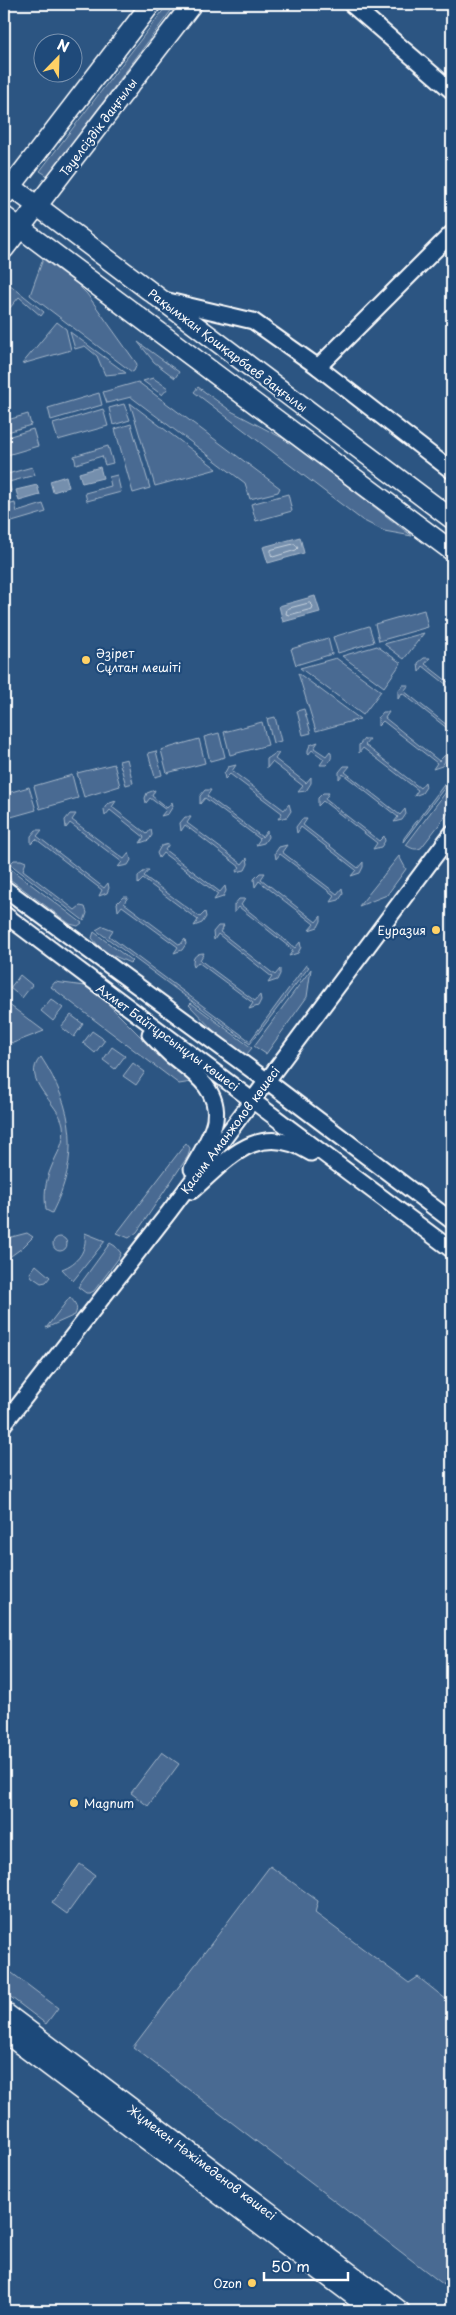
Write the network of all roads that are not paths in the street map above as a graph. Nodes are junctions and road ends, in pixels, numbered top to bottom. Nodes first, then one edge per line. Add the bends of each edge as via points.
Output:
1 (151, 4) edge
2 (192, 4) edge
3 (352, 4) edge
4 (452, 91) edge
5 (6, 188) edge
6 (38, 206) junction
7 (4, 216) edge
8 (20, 228) junction
9 (452, 233) edge
10 (4, 249) edge
11 (161, 299) junction
12 (318, 367) junction
13 (452, 470) edge
14 (452, 518) edge
15 (450, 549) edge
16 (452, 833) edge
17 (4, 888) edge
18 (4, 914) edge
19 (113, 998) junction
20 (267, 1081) junction
21 (253, 1099) junction
22 (383, 1198) junction
23 (169, 1212) junction
24 (452, 1221) edge
25 (452, 1250) edge
26 (4, 1424) edge
27 (4, 2012) edge
28 (4, 2032) edge
29 (374, 2311) edge
30 (400, 2311) edge

1 - 5 main road
2 - 6 main road, Тәуелсіздік даңғылы
3 - 4 street
5 - 6 main road, Рақымжан Қошқарбаев даңғылы
6 - 8 main road, Тәуелсіздік даңғылы
6 - 11 main road, Рақымжан Қошқарбаев даңғылы
7 - 8 main road
8 - 10 main road, Тәуелсіздік даңғылы
8 - 15 main road
9 - 12 street
11 - 12 street via 252,321
11 - 14 main road, Рақымжан Қошқарбаев даңғылы
12 - 13 street
16 - 20 street, Қасым Аманжолов көшесі
17 - 20 street, Ахмет Байтұрсынұлы көшесі
18 - 19 street, Ахмет Байтұрсынұлы көшесі
19 - 21 street, Ахмет Байтұрсынұлы көшесі
19 - 23 street via 171,1055 204,1082 215,1106 215,1120 210,1132
20 - 21 street, Қасым Аманжолов көшесі
20 - 24 street, Ахмет Байтұрсынұлы көшесі
21 - 22 street, Ахмет Байтұрсынұлы көшесі
21 - 23 street, Қасым Аманжолов көшесі
22 - 23 street via 304,1148 275,1139 239,1150
22 - 25 street, Ахмет Байтұрсынұлы көшесі
23 - 26 street, Қасым Аманжолов көшесі
27 - 30 main road, Жұмекен Нәжімеденов көшесі
28 - 29 main road, Жұмекен Нәжімеденов көшесі

